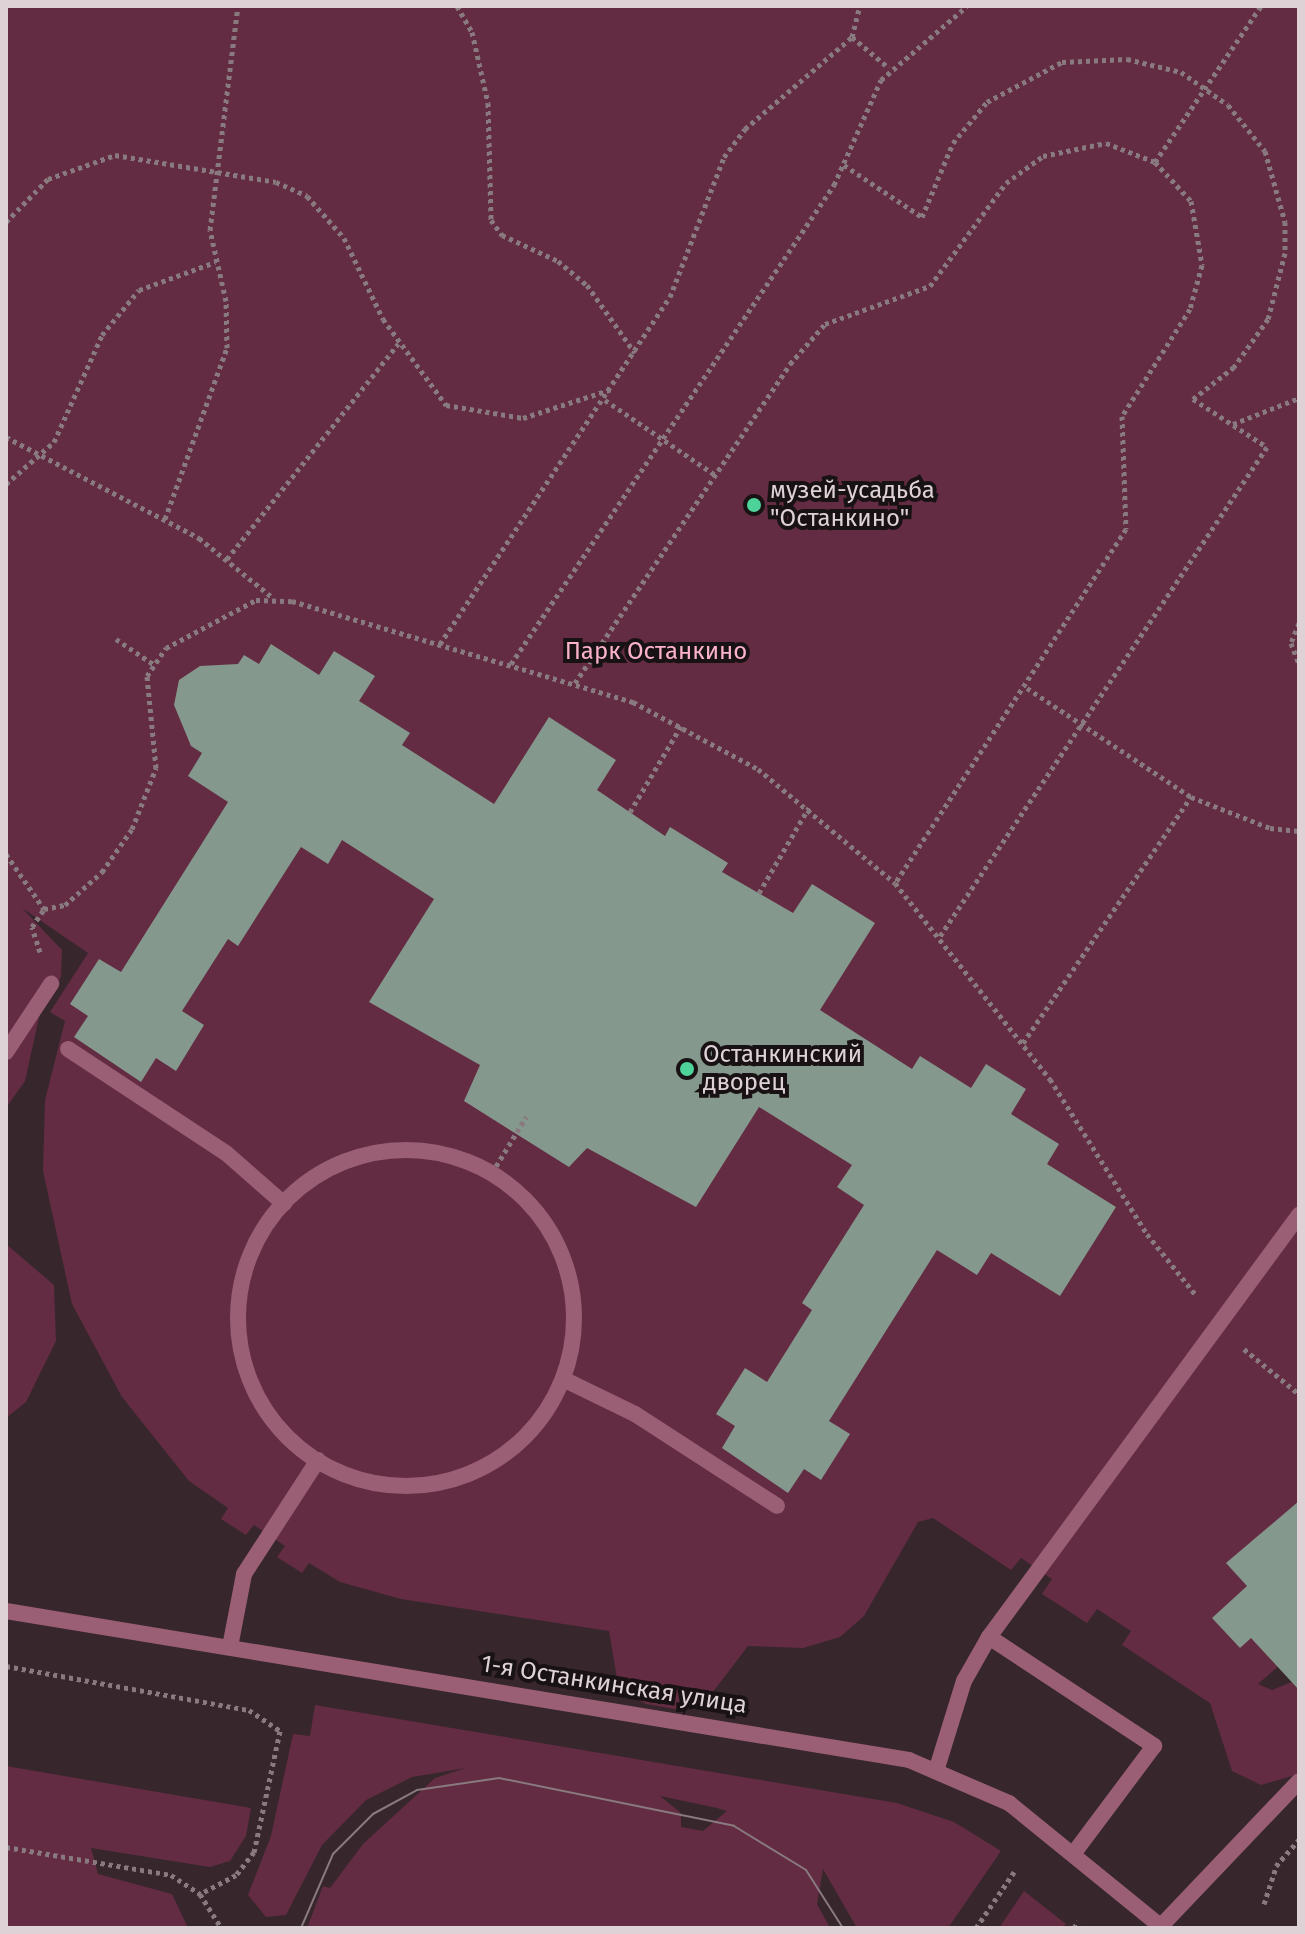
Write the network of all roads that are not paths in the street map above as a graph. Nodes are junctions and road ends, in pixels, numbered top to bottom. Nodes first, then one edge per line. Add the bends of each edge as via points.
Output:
1 (51, 984) dead end
2 (68, 1049) dead end
3 (6, 1052) edge
4 (284, 1204) junction
5 (1299, 1215) edge
6 (563, 1379) junction
7 (318, 1460) junction
8 (777, 1506) dead end
9 (6, 1611) edge
10 (989, 1637) junction
11 (230, 1647) junction
12 (937, 1768) junction
13 (1299, 1781) edge
14 (1074, 1853) junction
15 (1162, 1927) edge

1 - 3 street
2 - 4 street via 226,1153
4 - 6 street via 339,1163 390,1150 442,1154 492,1173 548,1227 569,1275 574,1328
4 - 7 street via 250,1256 239,1334 265,1407
5 - 10 street
6 - 7 street via 518,1443 449,1480 370,1482
6 - 8 street via 635,1414
7 - 11 street via 244,1574
9 - 11 street, 1-я Останкинская улица
10 - 12 street via 964,1681
10 - 14 street via 1154,1746
11 - 12 street, 1-я Останкинская улица
12 - 14 street, 1-я Останкинская улица via 1009,1803
13 - 15 street
14 - 15 street, 1-я Останкинская улица

